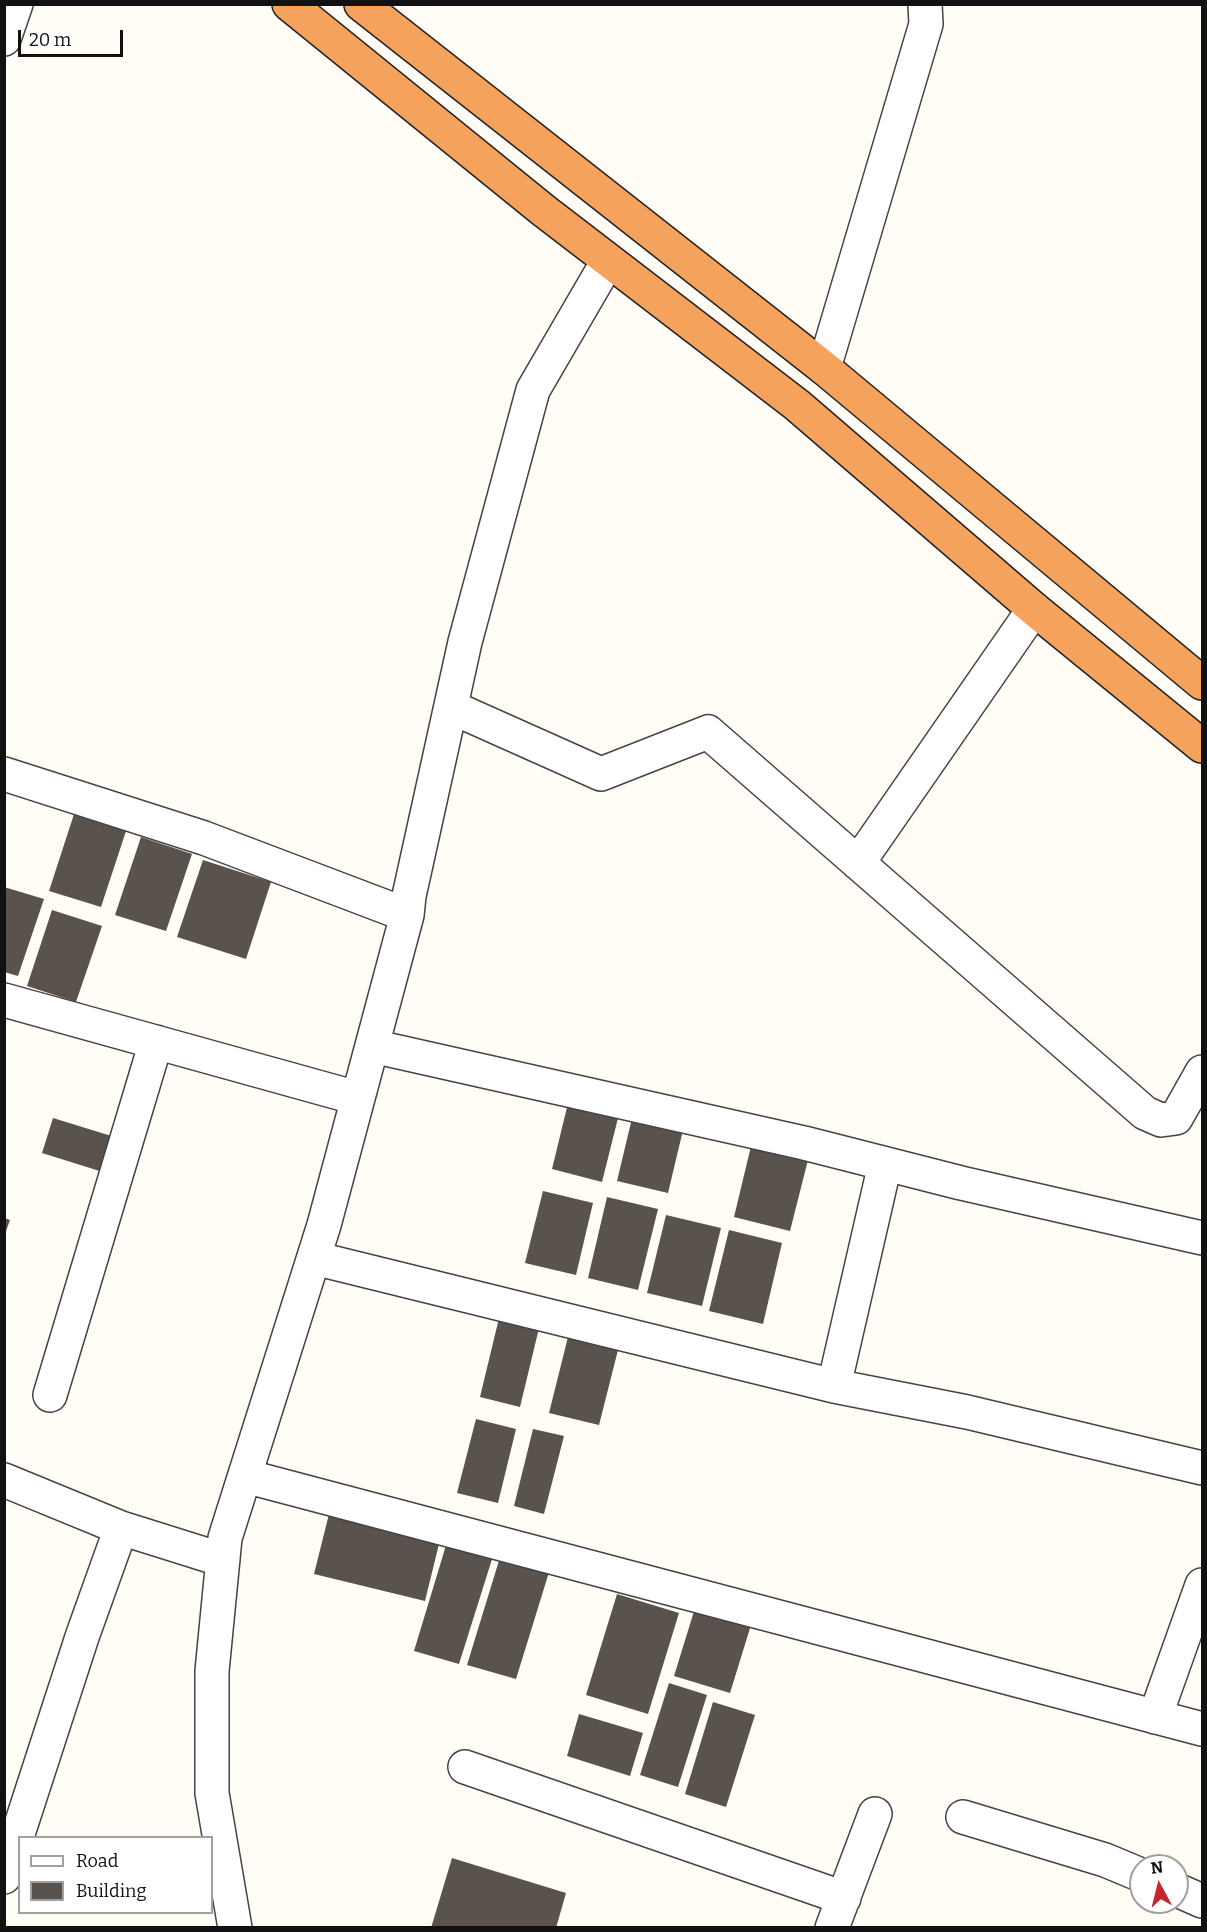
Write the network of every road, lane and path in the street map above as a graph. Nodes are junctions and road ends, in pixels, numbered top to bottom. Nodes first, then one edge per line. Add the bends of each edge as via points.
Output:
1 (16, 4) edge
2 (289, 4) edge
3 (361, 4) edge
4 (925, 4) edge
5 (4, 39) edge
6 (572, 171) junction
7 (543, 210) junction
8 (608, 261) junction
9 (824, 368) junction
10 (1034, 609) junction
11 (1203, 683) edge
12 (451, 707) junction
13 (1203, 746) edge
14 (4, 774) edge
15 (858, 863) junction
16 (407, 915) junction
17 (4, 1000) edge
18 (156, 1042) junction
19 (372, 1046) junction
20 (1203, 1072) edge
21 (357, 1098) junction
22 (885, 1164) junction
23 (1203, 1238) edge
24 (314, 1258) junction
25 (834, 1386) junction
26 (50, 1395) dead end
27 (1203, 1468) edge
28 (245, 1476) junction
29 (4, 1480) edge
30 (121, 1528) junction
31 (223, 1560) junction
32 (1203, 1585) edge
33 (1155, 1717) junction
34 (1203, 1730) edge
35 (465, 1767) dead end
36 (875, 1814) dead end
37 (963, 1817) dead end
38 (1129, 1870) edge
39 (4, 1877) edge
40 (1189, 1895) edge
41 (1203, 1901) edge
42 (838, 1913) edge
43 (242, 1925) edge

1 - 5 street
2 - 7 highway
3 - 6 highway
4 - 9 street via 926,24
6 - 7 highway
6 - 9 highway
7 - 8 highway
8 - 10 highway via 797,405
8 - 12 street via 533,390
9 - 11 highway
10 - 13 highway
10 - 15 street
12 - 15 street via 601,774 708,732
12 - 16 street
14 - 16 street via 204,838
15 - 20 street via 1145,1113 1161,1120 1176,1118
16 - 19 street
17 - 18 street
18 - 21 street
18 - 26 street
19 - 21 street
19 - 22 street
21 - 24 street
22 - 23 street
22 - 25 street
24 - 25 street
24 - 28 street
25 - 27 street via 967,1412
28 - 31 street via 225,1538
28 - 33 street
29 - 30 street
30 - 31 street
30 - 39 street
31 - 43 street via 212,1671 212,1793
32 - 33 street
33 - 34 street
35 - 42 street
36 - 42 street
37 - 38 street
40 - 41 street

